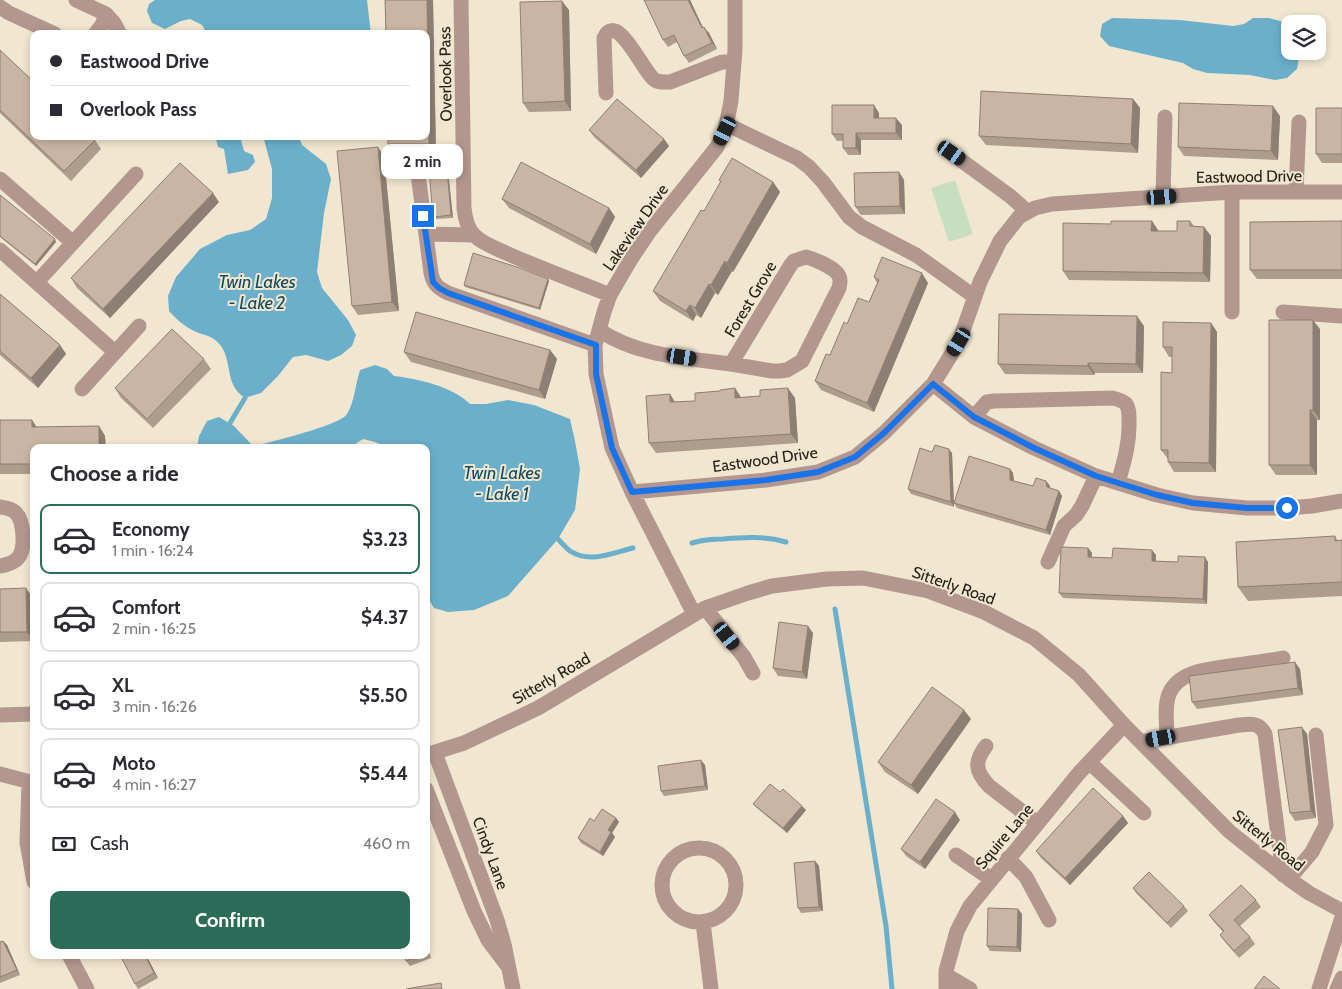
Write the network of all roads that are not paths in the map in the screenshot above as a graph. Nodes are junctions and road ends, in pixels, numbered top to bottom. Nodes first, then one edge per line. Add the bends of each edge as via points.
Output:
1 (76, 0) edge
2 (461, 0) edge
3 (735, 0) edge
4 (0, 7) edge
5 (106, 14) junction
6 (46, 30) edge
7 (98, 30) edge
8 (118, 30) edge
9 (734, 62) junction
10 (606, 93) dead end
11 (1165, 117) dead end
12 (1299, 122) dead end
13 (726, 124) junction
14 (952, 153) dead end
15 (136, 174) dead end
16 (418, 174) dead end
17 (0, 179) edge
18 (1232, 192) junction
19 (1296, 192) junction
20 (1342, 192) edge
21 (1162, 197) junction
22 (1028, 212) junction
23 (426, 234) junction
24 (473, 235) junction
25 (72, 242) junction
26 (0, 250) edge
27 (37, 282) junction
28 (610, 296) junction
29 (975, 297) junction
30 (1232, 312) dead end
31 (1283, 312) dead end
32 (1342, 316) edge
33 (139, 326) dead end
34 (599, 330) junction
35 (596, 345) junction
36 (115, 352) junction
37 (731, 364) junction
38 (933, 384) junction
39 (82, 389) dead end
40 (974, 417) junction
41 (1096, 476) junction
42 (1118, 483) junction
43 (632, 492) junction
44 (1342, 501) edge
45 (0, 507) edge
46 (1048, 562) dead end
47 (0, 566) edge
48 (699, 611) junction
49 (1283, 658) dead end
50 (752, 673) dead end
51 (30, 714) edge
52 (0, 715) edge
53 (1124, 725) junction
54 (1316, 735) dead end
55 (1168, 737) junction
56 (1141, 742) junction
57 (986, 746) dead end
58 (431, 754) edge
59 (1089, 762) junction
60 (0, 774) edge
61 (30, 782) edge
62 (430, 799) edge
63 (30, 806) edge
64 (1144, 813) dead end
65 (1037, 823) junction
66 (956, 855) dead end
67 (1008, 858) junction
68 (30, 860) edge
69 (1286, 877) junction
70 (990, 879) junction
71 (1342, 912) edge
72 (1342, 917) edge
73 (1050, 920) dead end
74 (703, 922) junction
75 (71, 959) edge
76 (508, 967) junction
77 (1342, 978) edge
78 (946, 982) edge
79 (87, 989) edge
80 (512, 989) edge
81 (711, 989) edge
82 (970, 989) edge
83 (1319, 989) edge
84 (1337, 989) edge

1 - 5 street
2 - 24 street, Overlook Pass via 464,208
3 - 9 street, Lakeview Drive
4 - 6 street
5 - 7 street
5 - 8 street
9 - 10 street via 722,62 670,82 662,82 649,76 621,34 611,30 604,41
9 - 13 street, Lakeview Drive
11 - 21 street
12 - 19 street
13 - 28 street, Lakeview Drive via 717,147 649,232
13 - 29 street via 810,167 849,217 916,255
14 - 22 street
15 - 25 street
16 - 23 street
17 - 25 street
18 - 19 street, Eastwood Drive
18 - 21 street, Eastwood Drive
18 - 30 street
19 - 20 street, Eastwood Drive
21 - 22 street, Eastwood Drive via 1052,204
22 - 29 street, Eastwood Drive via 1019,217 1000,241
23 - 24 street
23 - 35 street via 433,282 439,288
24 - 28 street via 520,259
25 - 27 street
26 - 27 street
27 - 36 street
28 - 34 street, Lakeview Drive
29 - 38 street, Eastwood Drive via 959,342
31 - 32 street
33 - 36 street
34 - 35 street, Lakeview Drive
34 - 37 street, Forest Grove via 620,343 647,351
35 - 43 street, Lakeview Drive via 596,374 612,448
36 - 39 street
37 - 37 street, Forest Grove via 794,261 813,258 837,272 841,282 839,288 802,361 780,371
38 - 40 street
38 - 43 street, Eastwood Drive via 855,457 818,472
40 - 41 street
40 - 42 street via 987,402 994,401 1118,399 1128,406 1130,434
41 - 42 street
41 - 46 street via 1082,506 1064,526
42 - 44 street via 1193,503 1247,508 1304,507
43 - 48 street, Lakeview Drive
45 - 47 street via 9,508 20,518 23,545 18,560
48 - 50 street, Lakeview Drive via 744,657
48 - 53 street, Sitterly Road via 748,592 826,579 863,578 928,591 984,612 1034,638 1079,675
48 - 58 street, Sitterly Road via 538,708 464,743
49 - 55 street via 1202,671 1181,679 1168,695
51 - 52 street
53 - 56 street, Sitterly Road
53 - 59 street, Squire Lane
54 - 69 street via 1326,825 1312,852
55 - 56 street
55 - 69 street via 1239,725 1262,727
56 - 69 street, Sitterly Road via 1230,832
57 - 65 street via 977,762 982,779
58 - 76 street, Cindy Lane via 497,920
59 - 64 street
59 - 65 street, Squire Lane
60 - 61 street
62 - 76 street, Cindy Lane via 474,912 488,940
63 - 68 street via 27,843
65 - 67 street, Squire Lane
66 - 70 street
67 - 70 street, Squire Lane
67 - 73 street via 1026,877
69 - 71 street, Sitterly Road
70 - 78 street, Squire Lane via 957,931
72 - 83 street
74 - 74 street via 678,916 669,907 662,889 665,870 672,859 682,851 695,848 718,852 733,869 736,881 736,892 728,908 714,919
74 - 81 street
75 - 79 street
76 - 80 street, Cindy Lane
77 - 84 street
78 - 82 street

